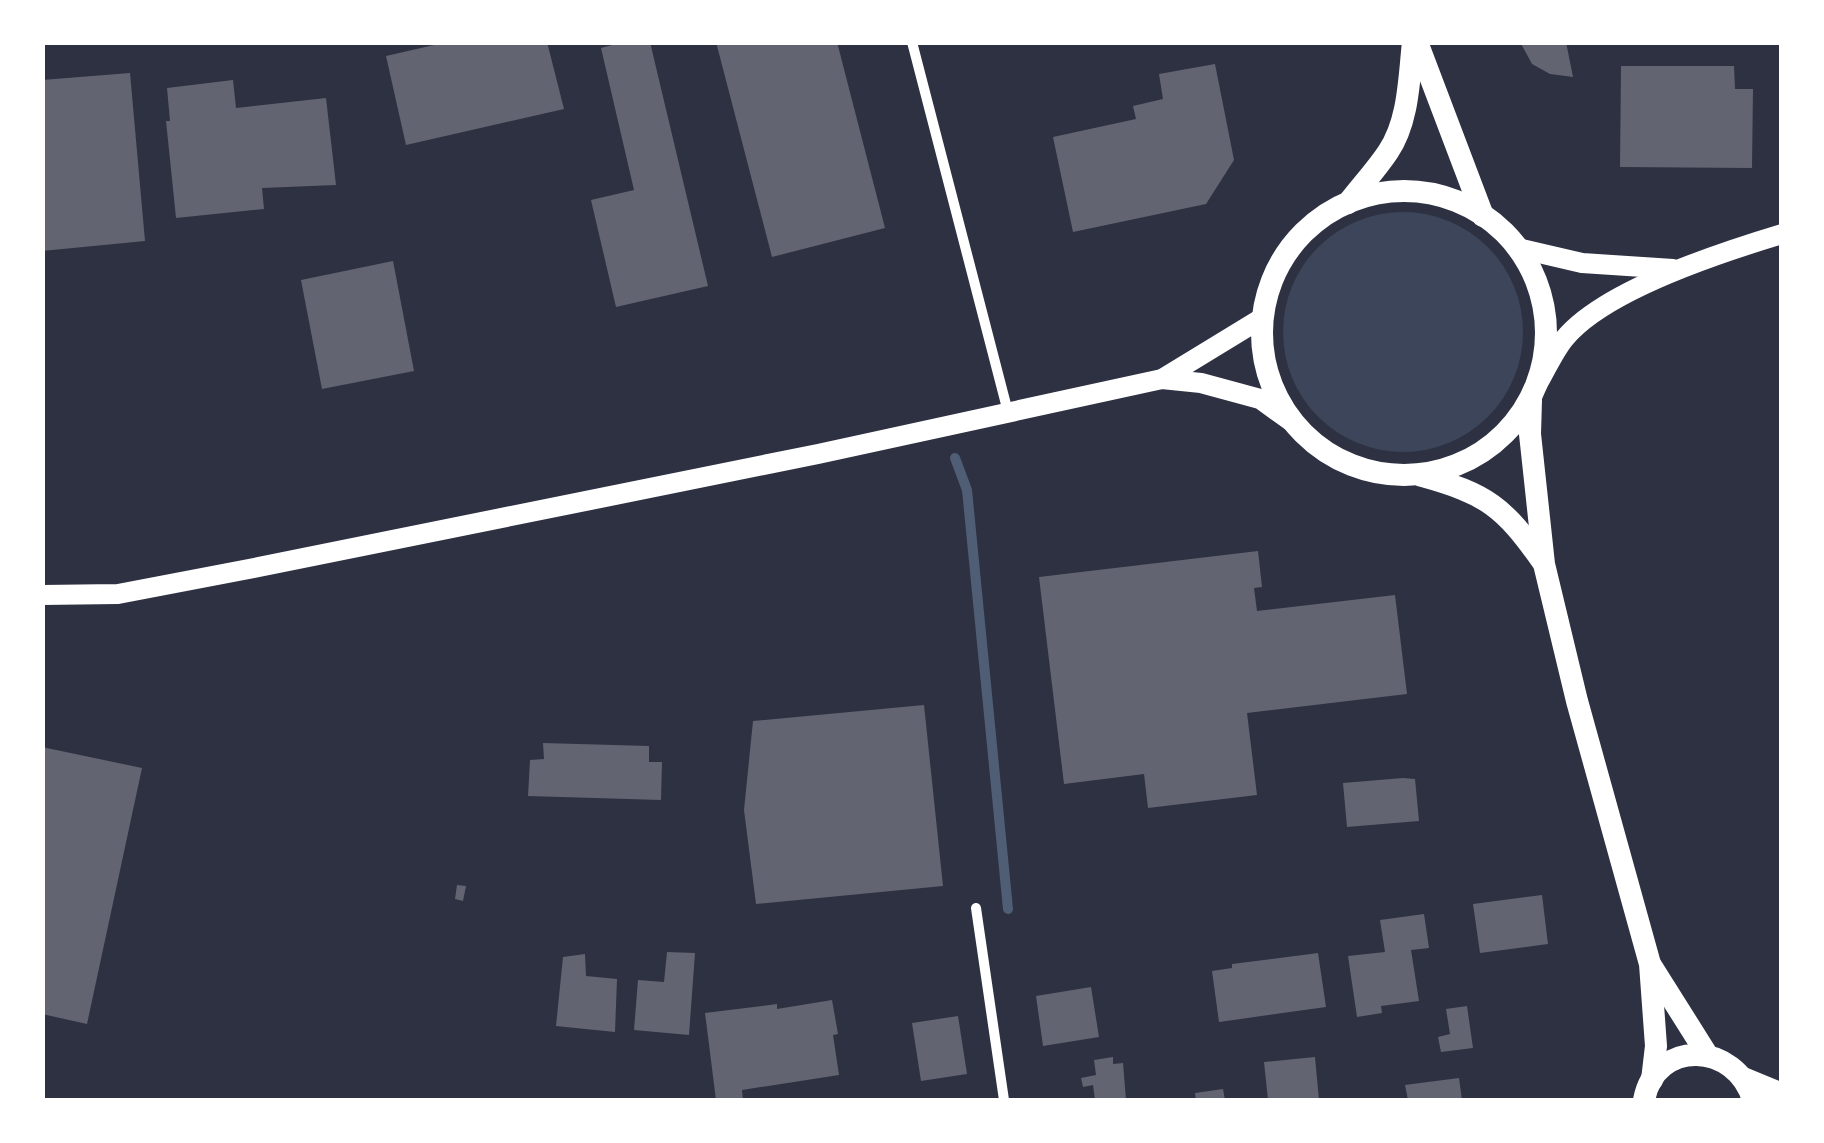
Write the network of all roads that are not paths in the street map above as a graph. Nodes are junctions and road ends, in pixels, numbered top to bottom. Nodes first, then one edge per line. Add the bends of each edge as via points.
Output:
1 (912, 42) edge
2 (1415, 42) edge
3 (1348, 203) junction
4 (1483, 216) junction
5 (1782, 234) edge
6 (1518, 248) junction
7 (1675, 270) junction
8 (1262, 318) junction
9 (1162, 378) junction
10 (1534, 392) junction
11 (1008, 412) junction
12 (1292, 422) junction
13 (1419, 475) junction
14 (1544, 564) junction
15 (42, 595) edge
16 (976, 908) dead end
17 (1650, 964) junction
18 (1708, 1056) junction
19 (1743, 1078) junction
20 (1645, 1094) edge
21 (1782, 1094) edge
22 (1004, 1100) edge
23 (1753, 1100) edge

1 - 11 street
2 - 3 main road via 1399,129
2 - 4 main road
3 - 4 main road via 1375,195 1431,194
3 - 8 main road via 1290,249
4 - 6 main road
5 - 7 main road
6 - 7 main road via 1582,263
6 - 10 main road via 1543,300 1545,357
7 - 10 main road via 1592,314 1565,338
8 - 9 main road
8 - 12 main road via 1273,390
9 - 11 main road
9 - 12 main road via 1260,399
10 - 13 main road via 1496,443 1447,470
10 - 14 main road via 1532,450
11 - 15 main road via 118,594
12 - 13 main road via 1342,460 1372,472
13 - 14 main road via 1489,500
14 - 17 main road
16 - 22 street
17 - 18 main road
17 - 20 main road via 1656,1046
18 - 19 main road
18 - 20 main road via 1671,1062
19 - 21 main road
19 - 23 main road

